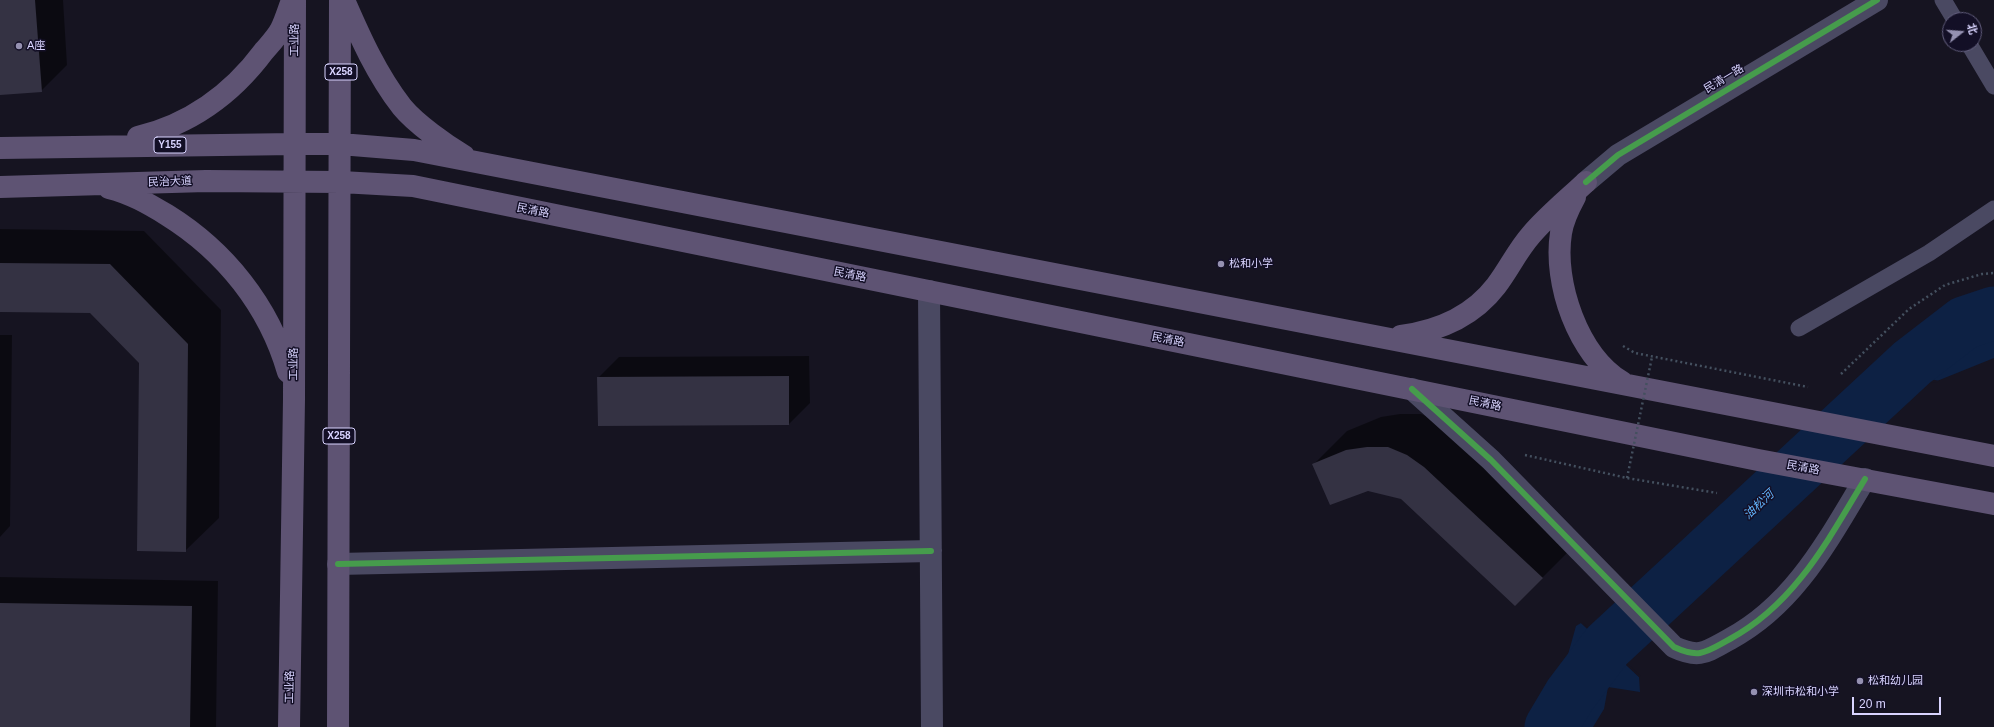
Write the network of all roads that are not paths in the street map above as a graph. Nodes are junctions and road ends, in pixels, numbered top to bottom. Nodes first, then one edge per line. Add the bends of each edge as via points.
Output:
1 (292, 0) edge
2 (295, 0) edge
3 (340, 0) edge
4 (344, 0) edge
5 (1877, 0) edge
6 (1943, 0) edge
7 (1950, 12) edge
8 (1974, 52) edge
9 (1994, 86) edge
10 (295, 144) junction
11 (340, 144) junction
12 (106, 146) junction
13 (0, 148) edge
14 (472, 161) junction
15 (295, 182) junction
16 (341, 182) junction
17 (1586, 182) junction
18 (94, 185) junction
19 (0, 187) edge
20 (1994, 209) edge
21 (929, 291) junction
22 (1799, 328) dead end
23 (1386, 337) junction
24 (1624, 383) junction
25 (1412, 389) junction
26 (294, 399) junction
27 (1994, 456) edge
28 (1865, 479) junction
29 (1994, 504) edge
30 (931, 551) junction
31 (338, 564) junction
32 (289, 727) edge
33 (338, 727) edge
34 (932, 727) edge

1 - 12 main road via 281,29 258,60 231,88 200,113 162,131
2 - 10 main road, 工业路
3 - 11 main road, X258
4 - 14 main road via 369,55 403,108 452,149
5 - 17 street, 民清一路 via 1618,155
6 - 7 lane
8 - 9 lane
10 - 11 main road, Y155
10 - 12 main road, Y155
10 - 15 main road, 工业路
11 - 14 main road via 407,149
11 - 16 main road, X258
12 - 13 main road, Y155
14 - 23 main road
15 - 16 main road, 民治大道
15 - 18 main road, 民治大道 via 206,180
15 - 26 main road, 工业路
16 - 21 main road, 民清路 via 413,186
16 - 31 main road, X258
17 - 23 main road via 1532,234 1496,286 1461,318 1420,333
17 - 24 main road via 1566,213 1561,232 1559,257 1564,286 1580,334 1592,354 1602,367
18 - 19 main road, 民治大道
18 - 26 main road via 120,191 150,205 187,228 223,259 244,283 264,314 279,344
20 - 22 lane via 1929,253
21 - 25 main road, 民清路
21 - 30 street
23 - 24 main road
24 - 27 main road
25 - 28 main road, 民清路 via 1758,460
25 - 28 street via 1491,460 1674,646 1689,654 1706,652 1747,630 1790,593 1833,533
26 - 32 main road, 工业路
28 - 29 main road, 民清路
30 - 31 street
30 - 34 street
31 - 33 main road, X258

